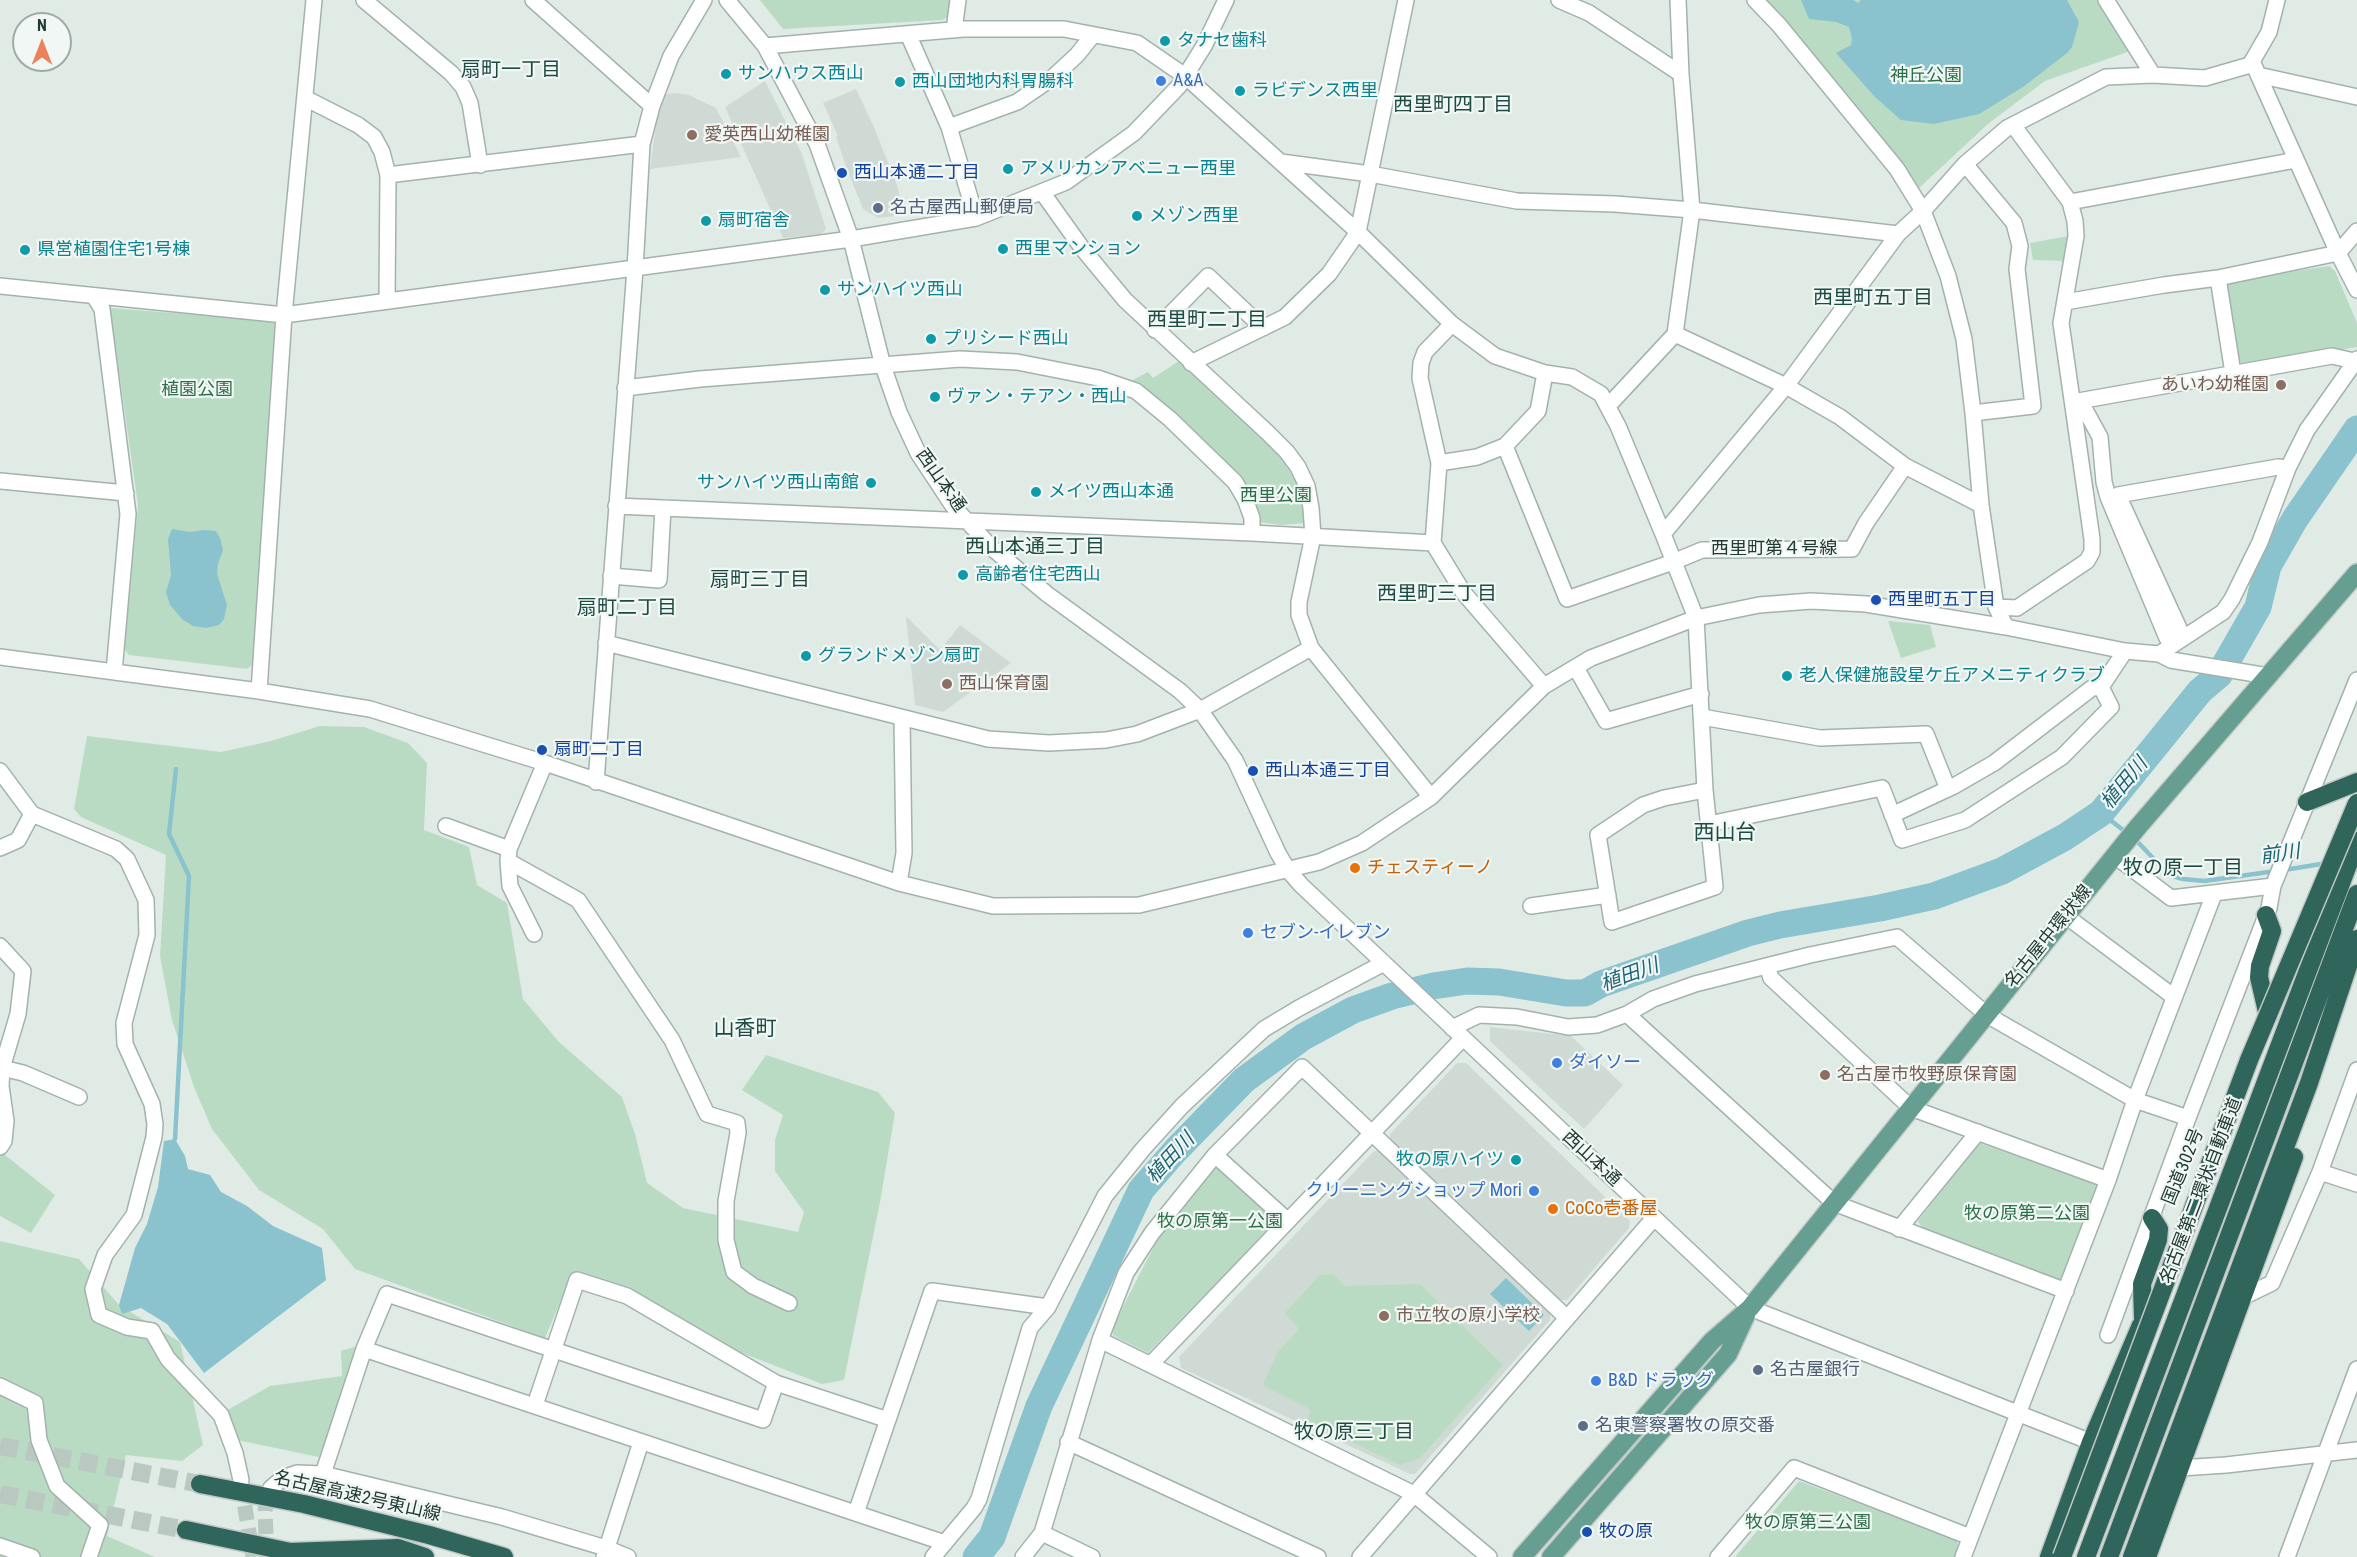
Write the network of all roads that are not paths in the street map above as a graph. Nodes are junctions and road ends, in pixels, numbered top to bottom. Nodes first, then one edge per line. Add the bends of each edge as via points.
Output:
1 (314, 0) edge
2 (364, 0) edge
3 (533, 0) edge
4 (704, 0) edge
5 (727, 0) edge
6 (958, 0) edge
7 (1226, 0) edge
8 (1406, 0) edge
9 (1559, 0) edge
10 (1678, 0) edge
11 (1755, 0) edge
12 (2106, 0) edge
13 (2277, 0) edge
14 (954, 30) junction
15 (908, 34) junction
16 (1093, 35) junction
17 (765, 46) junction
18 (2255, 68) junction
19 (1681, 74) junction
20 (2153, 75) junction
21 (1185, 76) junction
22 (2357, 96) edge
23 (305, 98) junction
24 (652, 106) junction
25 (2013, 125) junction
26 (949, 127) junction
27 (642, 144) junction
28 (2296, 160) junction
29 (1281, 162) junction
30 (1965, 164) junction
31 (480, 165) junction
32 (1370, 174) junction
33 (388, 175) junction
34 (1041, 192) junction
35 (2070, 202) junction
36 (1692, 210) junction
37 (1923, 211) junction
38 (976, 219) junction
39 (2357, 231) edge
40 (1358, 232) junction
41 (1899, 234) junction
42 (851, 239) junction
43 (2338, 253) junction
44 (635, 269) junction
45 (2218, 278) junction
46 (0, 286) edge
47 (2357, 290) edge
48 (94, 296) junction
49 (387, 300) junction
50 (2065, 302) junction
51 (284, 315) junction
52 (1452, 324) junction
53 (1263, 328) junction
54 (1155, 330) junction
55 (1675, 334) junction
56 (2356, 360) edge
57 (1191, 363) junction
58 (883, 366) junction
59 (1545, 373) junction
60 (2233, 373) junction
61 (1786, 386) junction
62 (625, 388) junction
63 (2074, 404) junction
64 (1608, 406) junction
65 (1973, 414) junction
66 (1505, 446) junction
67 (1439, 463) junction
68 (1905, 466) junction
69 (2288, 468) junction
70 (0, 481) edge
71 (126, 493) junction
72 (1981, 505) junction
73 (616, 506) junction
74 (663, 508) junction
75 (970, 522) junction
76 (1252, 532) junction
77 (1663, 534) junction
78 (1313, 536) junction
79 (1433, 543) junction
80 (1672, 562) junction
81 (2357, 573) edge
82 (611, 576) junction
83 (1996, 607) junction
84 (1696, 618) junction
85 (2006, 627) junction
86 (2175, 638) junction
87 (606, 643) junction
88 (1311, 648) junction
89 (2126, 651) junction
90 (0, 657) edge
91 (2165, 657) junction
92 (1576, 668) junction
93 (114, 672) junction
94 (2268, 676) junction
95 (2357, 680) edge
96 (1544, 686) junction
97 (2101, 687) junction
98 (258, 691) junction
99 (1701, 694) junction
100 (1200, 710) junction
101 (1702, 717) junction
102 (902, 718) junction
103 (545, 763) junction
104 (0, 771) edge
105 (596, 782) junction
106 (2357, 782) edge
107 (1948, 789) junction
108 (1705, 790) junction
109 (2357, 793) edge
110 (1431, 797) junction
111 (2307, 802) junction
112 (2353, 808) edge
113 (32, 814) junction
114 (1893, 815) junction
115 (1709, 824) junction
116 (446, 826) dead end
117 (2357, 841) edge
118 (0, 848) edge
119 (2119, 851) junction
120 (508, 855) junction
121 (1288, 870) junction
122 (898, 883) junction
123 (2273, 886) junction
124 (2214, 894) junction
125 (2357, 894) edge
126 (1608, 895) junction
127 (1531, 906) dead end
128 (2266, 915) junction
129 (2066, 916) junction
130 (534, 933) dead end
131 (2357, 939) edge
132 (0, 946) edge
133 (2357, 962) edge
134 (1386, 965) junction
135 (1767, 966) junction
136 (2174, 997) junction
137 (1627, 1014) junction
138 (1987, 1015) junction
139 (2268, 1016) junction
140 (1458, 1033) junction
141 (2, 1068) junction
142 (2357, 1070) edge
143 (79, 1097) dead end
144 (2135, 1100) junction
145 (1911, 1108) junction
146 (2188, 1118) junction
147 (3, 1120) edge
148 (1978, 1132) junction
149 (1373, 1134) junction
150 (0, 1147) edge
151 (1215, 1155) junction
152 (2320, 1172) junction
153 (2108, 1180) junction
154 (2357, 1184) edge
155 (1834, 1203) junction
156 (1654, 1218) junction
157 (2152, 1218) junction
158 (1288, 1221) junction
159 (1899, 1228) junction
160 (2066, 1291) junction
161 (2243, 1297) junction
162 (789, 1303) dead end
163 (1048, 1307) junction
164 (1750, 1308) junction
165 (1567, 1318) junction
166 (2144, 1318) junction
167 (2108, 1335) dead end
168 (1100, 1340) junction
169 (364, 1349) junction
170 (554, 1350) junction
171 (1151, 1364) junction
172 (2357, 1369) edge
173 (776, 1383) junction
174 (0, 1386) edge
175 (535, 1405) junction
176 (2018, 1413) junction
177 (888, 1420) junction
178 (641, 1442) junction
179 (1068, 1442) junction
180 (2091, 1442) junction
181 (2357, 1450) edge
182 (2326, 1453) junction
183 (2180, 1468) junction
184 (323, 1474) junction
185 (240, 1480) tunnel mouth
186 (200, 1484) tunnel mouth
187 (271, 1488) dead end
188 (1414, 1494) junction
189 (856, 1513) junction
190 (186, 1530) tunnel mouth
191 (1042, 1533) junction
192 (1970, 1537) junction
193 (945, 1543) junction
194 (0, 1546) edge
195 (605, 1553) edge
196 (297, 1555) edge
197 (32, 1557) edge
198 (89, 1557) edge
199 (310, 1557) edge
200 (325, 1557) edge
201 (382, 1557) edge
202 (425, 1557) edge
203 (504, 1557) edge
204 (628, 1557) edge
205 (933, 1557) edge
206 (1023, 1557) edge
207 (1092, 1557) edge
208 (1318, 1557) edge
209 (1360, 1557) edge
210 (1489, 1557) edge
211 (1522, 1557) edge
212 (1551, 1557) edge
213 (1718, 1557) edge
214 (1963, 1557) edge
215 (2049, 1557) edge
216 (2062, 1557) edge
217 (2086, 1557) edge
218 (2109, 1557) edge
219 (2132, 1557) edge
220 (2146, 1557) edge
221 (2287, 1557) edge

1 - 23 street
2 - 31 street via 464,87
3 - 24 street
4 - 24 street via 671,56
5 - 17 street, 西山本通
6 - 14 street
7 - 21 street
8 - 32 street
9 - 19 street via 1588,13
10 - 19 street
11 - 37 street via 1897,169
12 - 20 street
13 - 18 street
14 - 15 street
14 - 16 street via 1064,29
15 - 17 street
15 - 26 street
16 - 21 street via 1137,43
16 - 26 street via 1052,78 1017,102
17 - 42 street, 西山本通 via 817,144
18 - 20 street via 2250,65 2205,78
18 - 22 street
18 - 28 street
19 - 36 street
20 - 25 street via 2106,77
21 - 29 street
21 - 34 street via 1134,133 1065,182
23 - 33 street via 375,137
23 - 51 street
24 - 27 street
25 - 30 street
25 - 35 street
26 - 38 street
27 - 31 street
27 - 44 street
28 - 35 street
28 - 43 street
29 - 32 street
29 - 40 street
30 - 37 street
30 - 65 street via 2014,223 2020,246 2018,269 2033,406
31 - 33 street
32 - 36 street via 1517,201
32 - 40 street
33 - 49 street
34 - 38 street
34 - 54 street via 1082,248
35 - 50 street via 2076,236
36 - 41 street
36 - 55 street
37 - 41 street
37 - 65 street via 1948,276 1964,339
38 - 42 street
39 - 43 street
40 - 52 street
40 - 53 street via 1329,274 1306,298 1285,317
41 - 61 street
42 - 44 street
42 - 58 street, 西山本通
43 - 45 street
43 - 47 street
44 - 49 street
44 - 62 street
45 - 50 street
45 - 60 street
46 - 48 street
48 - 51 street
48 - 71 street via 102,309
49 - 51 street
50 - 63 street via 2062,343
51 - 98 street
52 - 59 street via 1495,356
52 - 67 street via 1425,352 1421,363 1420,378
53 - 54 street via 1208,276
53 - 57 street
54 - 57 street
55 - 61 street
55 - 64 street
56 - 60 street via 2332,356
56 - 69 street via 2307,430
57 - 78 street via 1268,433 1298,467 1307,486
58 - 62 street
58 - 75 street, 西山本通 via 918,453 953,506
58 - 76 street via 960,359 1017,362 1098,378 1136,391 1235,482 1252,518
59 - 64 street via 1572,377 1601,394
59 - 66 street via 1538,411
60 - 63 street
61 - 68 street via 1840,417
61 - 77 street
62 - 73 street
63 - 83 street via 2092,552 2087,561 2018,608
63 - 86 street via 2083,406 2100,437 2108,497
64 - 77 street
65 - 72 street
66 - 67 street via 1483,456
66 - 80 street via 1567,598
67 - 79 street
68 - 72 street
68 - 80 street, 西里町第４号線 via 1852,549 1702,550
69 - 86 street via 2260,542 2223,612
69 - 86 street via 2118,495
70 - 71 street
71 - 93 street via 128,514
72 - 83 street
73 - 74 street
73 - 82 street
74 - 75 street
74 - 82 street via 659,579
75 - 76 street
75 - 100 street, 西山本通 via 1017,571 1159,674
76 - 78 street
77 - 80 street
78 - 79 street
78 - 88 street via 1299,602 1299,615
79 - 96 street via 1463,592
80 - 84 street
81 - 94 main road, 名古屋中環状線
82 - 87 street
83 - 85 street
84 - 85 street via 1759,605 1810,601 1866,604
84 - 92 street
84 - 99 street
85 - 89 street
86 - 91 street
87 - 102 street
87 - 105 street
88 - 100 street
88 - 110 street
89 - 91 street
89 - 97 street
90 - 93 street
91 - 94 street
92 - 96 street
92 - 99 street via 1606,721
93 - 98 street
94 - 119 main road, 名古屋中環状線
95 - 111 street
96 - 110 street
97 - 107 street via 2092,688 1994,763
97 - 114 street via 2111,707 2062,758 1965,820 1902,840
98 - 103 street via 370,709
99 - 101 street
100 - 102 street via 1137,734 1049,743 988,740
100 - 121 street, 西山本通 via 1235,760
101 - 107 street via 1820,738 1926,734
101 - 108 street
102 - 122 street via 904,853
103 - 105 street
103 - 120 street
104 - 113 street
105 - 122 street
106 - 111 highway
107 - 114 street
108 - 115 street
108 - 126 street via 1643,806 1598,835
109 - 112 highway, 国道302号
110 - 121 street via 1362,843 1319,862
111 - 123 street
112 - 139 highway, 国道302号, bridge
112 - 216 highway, bridge via 2249,1060
113 - 118 street via 18,840
113 - 185 street via 116,849 127,859 146,900 147,935 124,1023 125,1044 152,1104 154,1137 134,1215 105,1255 93,1289 99,1315 127,1327 152,1331 168,1359 221,1414
114 - 115 street via 1882,788
115 - 126 street via 1715,887 1612,922
116 - 120 street
117 - 217 highway, 名古屋第二環状自動車道
119 - 124 street via 2171,898
119 - 129 main road, 名古屋中環状線
120 - 130 street via 510,886
120 - 162 street via 578,900 672,1040 707,1114 737,1123 726,1201 726,1239 734,1272
121 - 122 street via 1131,905 993,906
121 - 134 street, 西山本通
123 - 124 street
123 - 128 street
124 - 136 street
125 - 218 highway
126 - 127 street
128 - 139 highway via 2272,931 2259,977
128 - 146 street
129 - 136 street
129 - 138 main road, 名古屋中環状線
131 - 219 highway via 2309,1083
132 - 141 street via 23,970 18,1014
133 - 161 highway via 2283,1192
134 - 140 street, 西山本通
134 - 163 street via 1264,1029 1182,1106 1105,1196
135 - 137 street via 1695,984 1653,999
135 - 138 street via 1897,937
135 - 145 street via 1771,978
136 - 144 street
137 - 140 street via 1597,1025 1568,1026 1479,1015
137 - 155 street
138 - 144 street
138 - 145 main road, 名古屋中環状線
139 - 166 highway, 国道302号
140 - 149 street
140 - 156 street, 西山本通
141 - 143 street via 22,1072
141 - 147 street
142 - 152 street
144 - 146 street
144 - 153 street
145 - 148 street
145 - 155 main road, 名古屋中環状線
146 - 157 street
147 - 150 street via 4,1141
148 - 153 street
148 - 159 street
149 - 151 street via 1302,1067
149 - 158 street
149 - 165 street
151 - 158 street
151 - 168 street via 1152,1233 1126,1273
152 - 154 street
152 - 161 street via 2272,1283
153 - 160 street
155 - 159 street
155 - 164 main road, 名古屋中環状線
156 - 164 street, 西山本通
156 - 165 street
157 - 166 highway via 2159,1229 2142,1284
157 - 167 street
158 - 171 street
159 - 160 street
160 - 176 street
161 - 183 highway
163 - 177 street via 932,1291
163 - 193 street via 1030,1328 979,1499
164 - 176 street
164 - 211 main road, 名古屋中環状線 via 1712,1341
164 - 212 main road, 名古屋中環状線 via 1728,1354
165 - 188 street
166 - 180 highway, 国道302号
168 - 171 street
168 - 179 street
169 - 170 street via 387,1294
169 - 175 street
169 - 184 street
170 - 173 street via 763,1420
170 - 173 street via 577,1280 627,1296
170 - 175 street
171 - 188 street
172 - 182 street
173 - 177 street
174 - 198 street via 35,1403 39,1440 57,1486 100,1525
175 - 178 street
176 - 180 street
176 - 192 street
177 - 189 street
178 - 189 street
178 - 195 street
179 - 191 street
179 - 208 street
180 - 215 highway, 国道302号
181 - 182 street
182 - 183 street
182 - 221 street
183 - 220 highway
184 - 187 street via 297,1473 282,1478
184 - 195 street via 502,1516
186 - 203 highway, 名古屋高速2号東山線 via 315,1507
188 - 209 street
188 - 210 street
189 - 193 street
190 - 196 highway
191 - 206 street
191 - 207 street
192 - 213 street via 1794,1468
192 - 214 street
193 - 205 street
194 - 197 street
195 - 204 street
196 - 199 highway
196 - 200 highway
196 - 201 highway
196 - 202 highway via 398,1548

